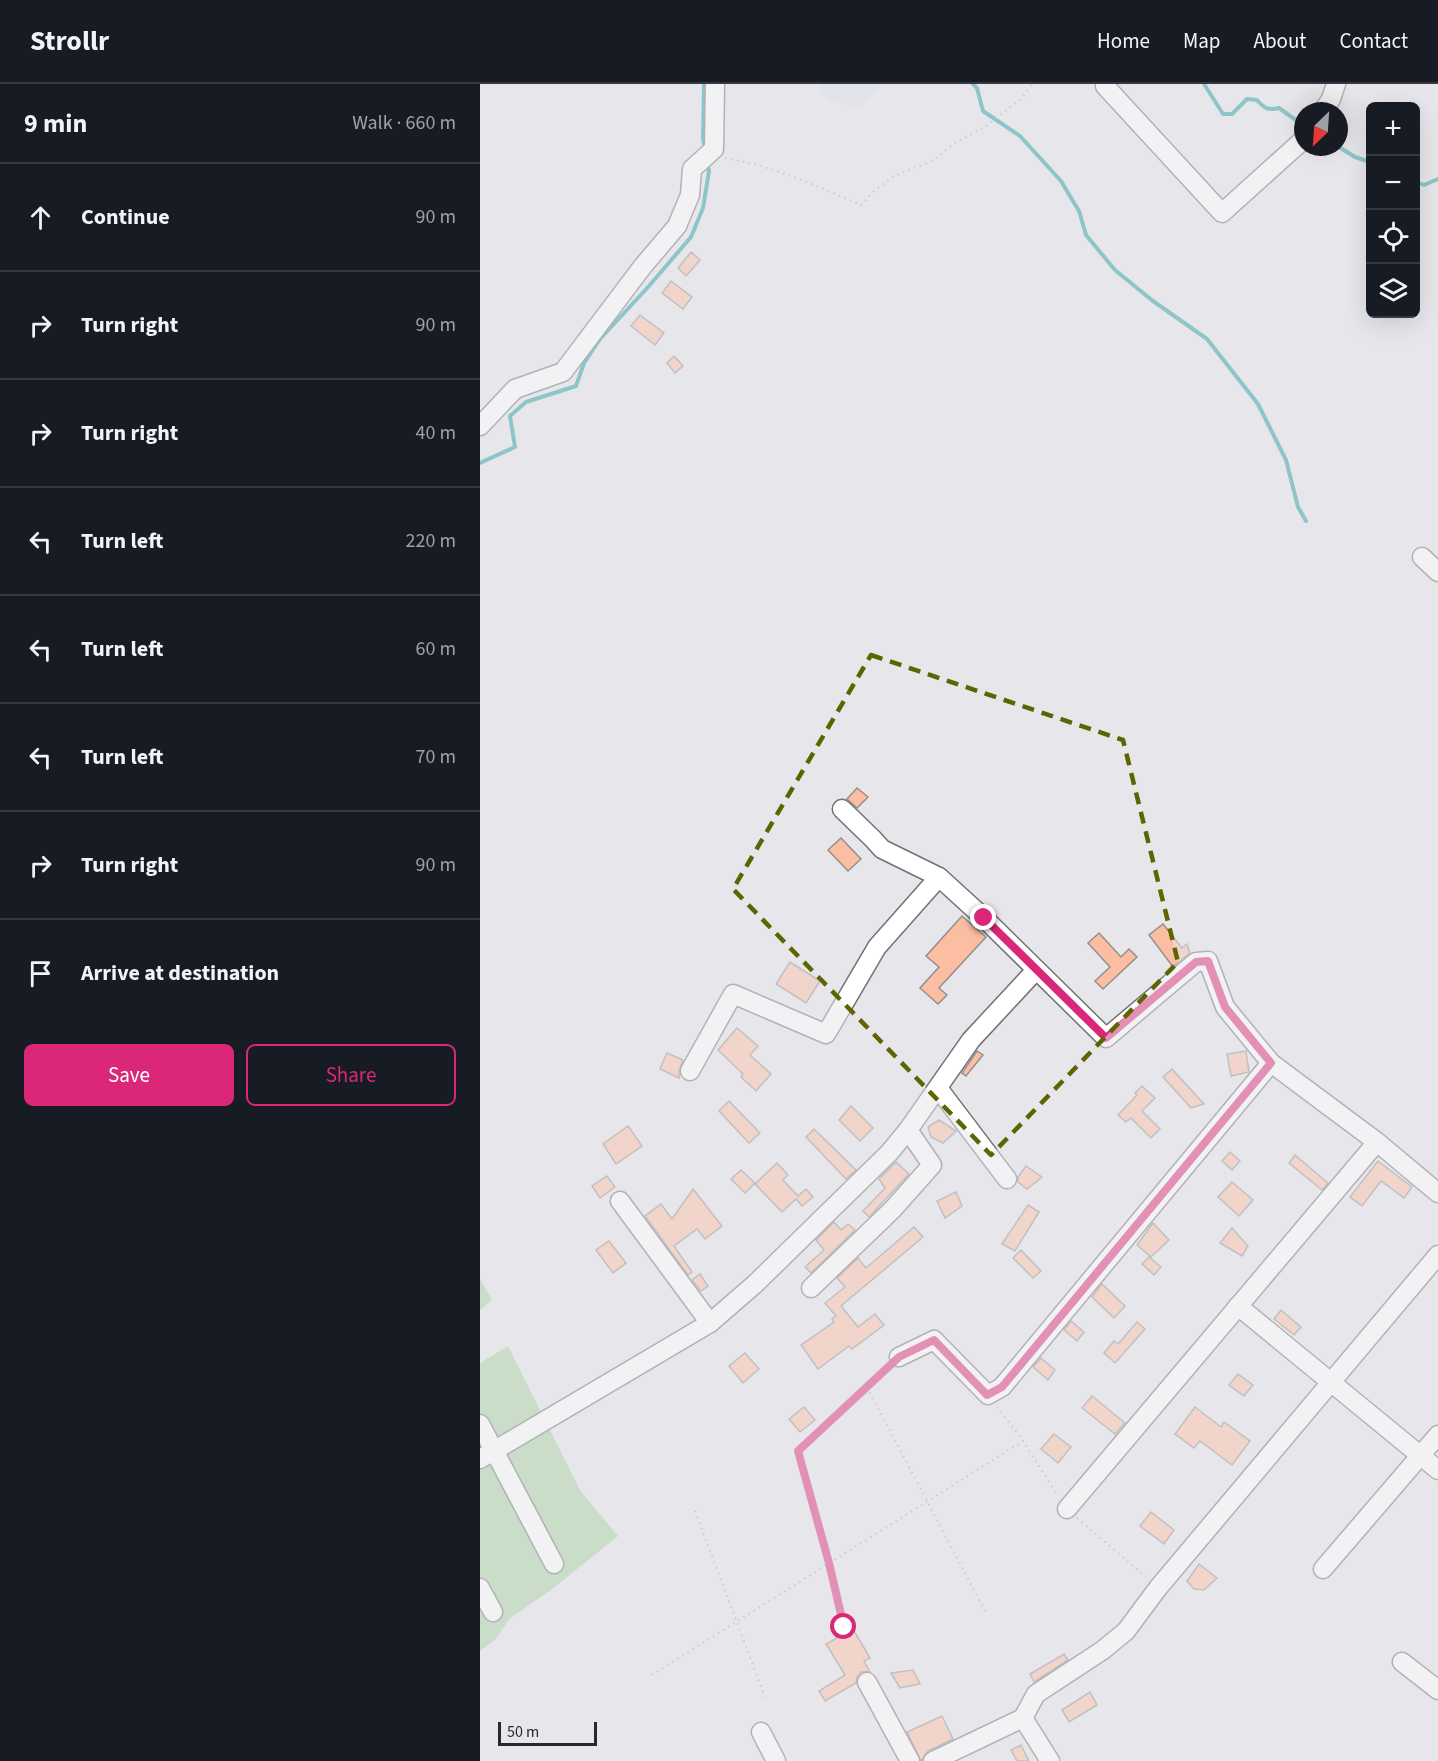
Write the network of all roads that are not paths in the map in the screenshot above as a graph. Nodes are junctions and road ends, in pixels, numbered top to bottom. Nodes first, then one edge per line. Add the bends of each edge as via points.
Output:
1 (715, 84) edge
2 (1336, 84) edge
3 (1105, 86) dead end
4 (1328, 102) edge
5 (1294, 148) edge
6 (480, 426) edge
7 (1422, 557) dead end
8 (1438, 572) edge
9 (842, 809) dead end
10 (939, 878) junction
11 (1036, 970) junction
12 (1271, 1063) junction
13 (690, 1071) dead end
14 (938, 1088) junction
15 (908, 1130) junction
16 (1377, 1142) junction
17 (1007, 1179) dead end
18 (1438, 1192) edge
19 (620, 1201) dead end
20 (1438, 1255) edge
21 (811, 1288) dead end
22 (1238, 1306) junction
23 (710, 1323) junction
24 (899, 1357) road end
25 (1331, 1382) junction
26 (480, 1424) edge
27 (1438, 1435) edge
28 (487, 1455) edge
29 (1420, 1455) junction
30 (1438, 1470) edge
31 (1067, 1509) dead end
32 (554, 1564) dead end
33 (1323, 1569) dead end
34 (480, 1588) edge
35 (493, 1612) dead end
36 (1402, 1662) dead end
37 (867, 1682) dead end
38 (1438, 1690) edge
39 (1023, 1718) junction
40 (761, 1732) dead end
41 (776, 1761) edge
42 (910, 1761) edge
43 (933, 1761) edge
44 (1050, 1761) edge

1 - 6 street via 714,149 692,170 690,195 677,226 562,372 515,389
2 - 4 street
3 - 5 street via 1222,213
7 - 8 street
9 - 10 street via 882,849
10 - 11 street
10 - 13 street via 878,948 826,1034 733,994
11 - 12 street via 1106,1038 1196,962 1208,961 1225,1007
11 - 14 street via 971,1040
12 - 16 street
12 - 24 street via 1002,1387 987,1395 934,1340
14 - 15 street
14 - 17 street
15 - 21 street via 932,1165 893,1209
15 - 23 street via 755,1284
16 - 18 street
16 - 22 street
19 - 23 street
20 - 25 street
22 - 25 street
22 - 31 street
23 - 28 street
25 - 29 street
25 - 39 street via 1126,1631 1036,1694
26 - 28 street
27 - 29 street
28 - 32 street
29 - 30 street
29 - 33 street
34 - 35 street
36 - 38 street
37 - 42 street
39 - 43 street
39 - 44 street
40 - 41 street

